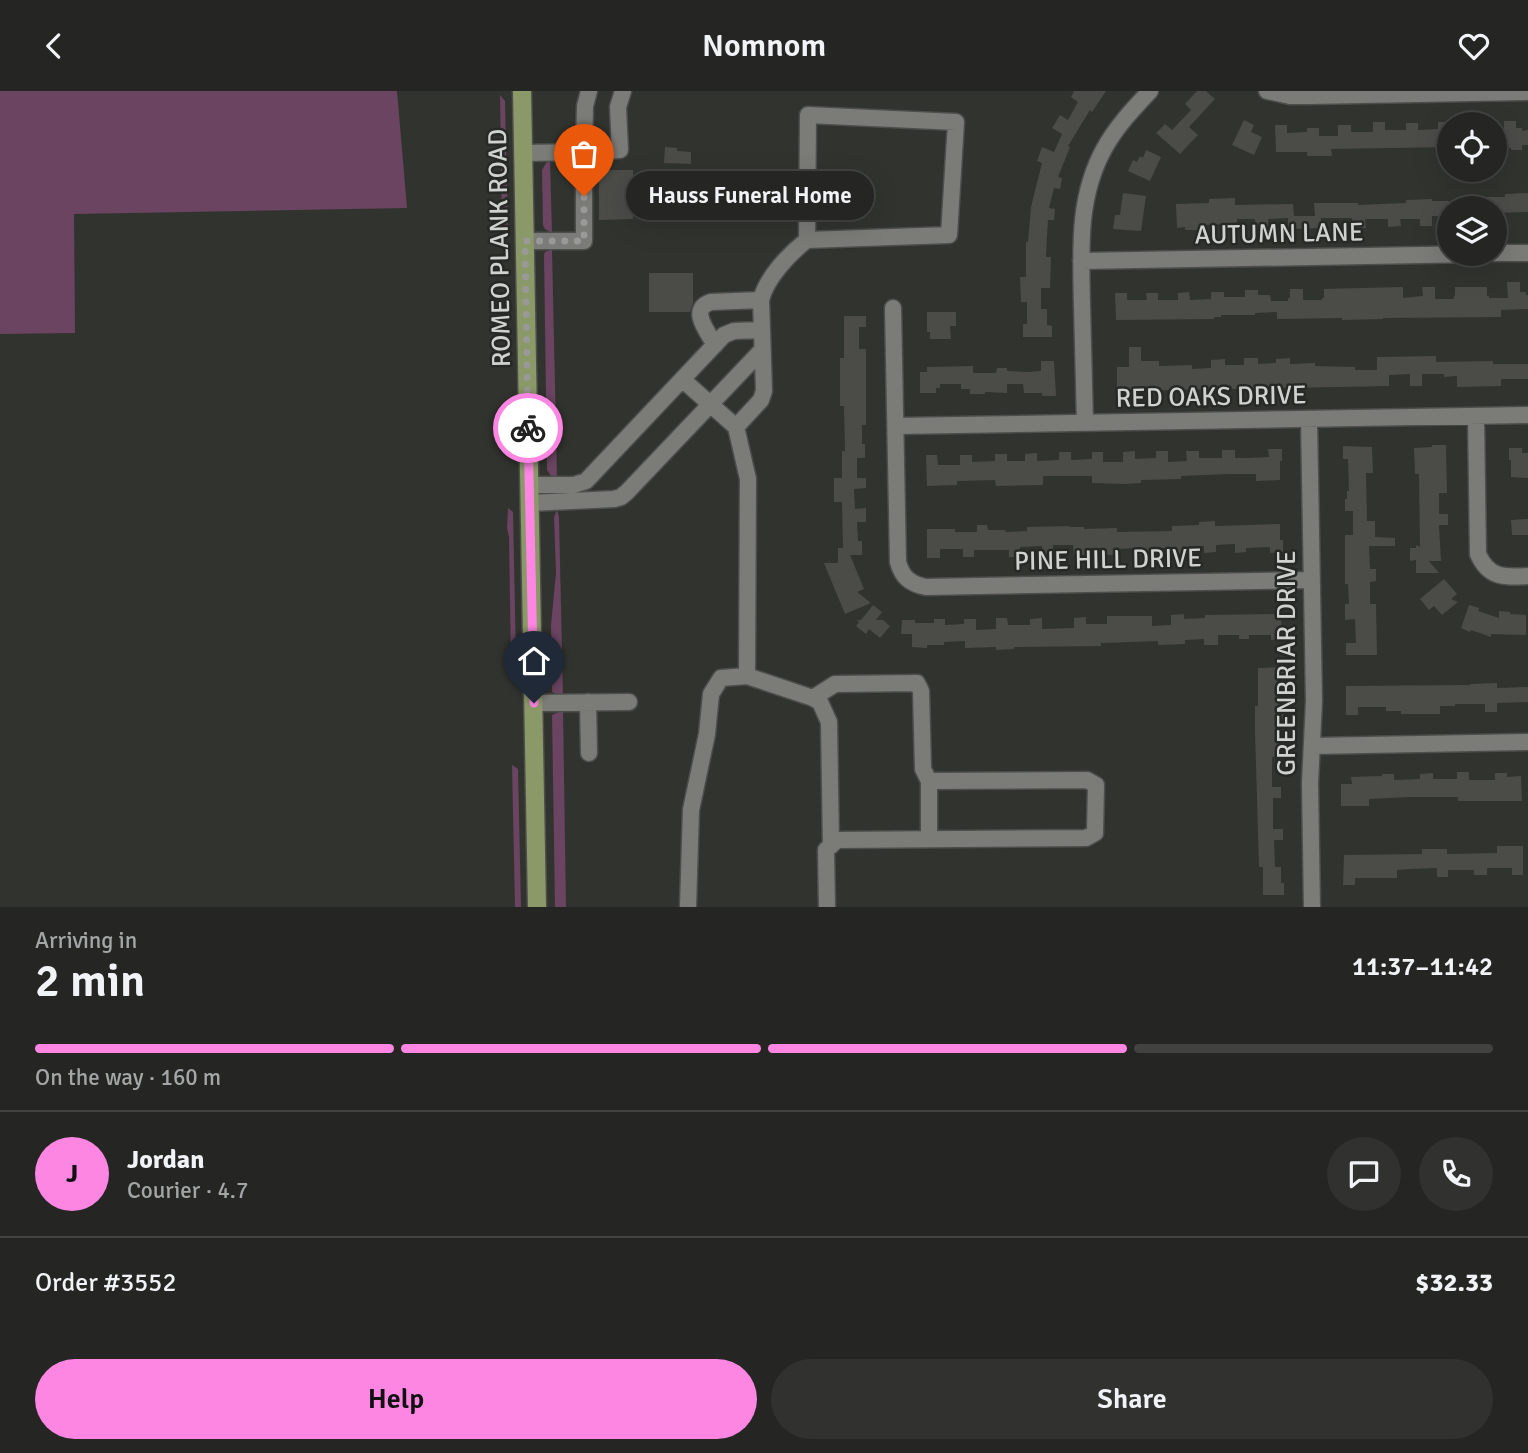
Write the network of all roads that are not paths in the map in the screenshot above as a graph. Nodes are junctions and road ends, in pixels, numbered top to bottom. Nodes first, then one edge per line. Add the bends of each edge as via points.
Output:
1 (522, 91) edge
2 (589, 91) edge
3 (623, 91) edge
4 (1150, 91) edge
5 (1267, 91) edge
6 (1528, 92) edge
7 (584, 152) junction
8 (524, 153) junction
9 (807, 240) junction
10 (525, 241) junction
11 (1507, 253) edge
12 (1528, 253) edge
13 (1437, 255) edge
14 (1081, 261) junction
15 (761, 300) junction
16 (893, 308) dead end
17 (761, 330) junction
18 (715, 345) junction
19 (762, 350) junction
20 (683, 380) junction
21 (711, 404) junction
22 (1528, 415) edge
23 (1476, 416) junction
24 (1309, 419) junction
25 (1085, 423) junction
26 (896, 426) junction
27 (736, 427) junction
28 (586, 481) junction
29 (530, 494) junction
30 (592, 500) junction
31 (1528, 576) edge
32 (1311, 580) junction
33 (747, 676) junction
34 (813, 698) junction
35 (588, 702) junction
36 (629, 702) dead end
37 (534, 703) junction
38 (1528, 742) edge
39 (1312, 746) junction
40 (589, 753) dead end
41 (929, 781) junction
42 (929, 839) junction
43 (831, 846) junction
44 (537, 907) edge
45 (688, 907) edge
46 (827, 907) edge
47 (1312, 907) edge

1 - 8 main road, ROMEO PLANK ROAD
2 - 7 street
3 - 7 street via 618,107 620,151
4 - 14 street via 1113,134 1094,170 1083,208
5 - 6 street via 1290,96
7 - 8 street
7 - 10 street via 584,241
8 - 10 main road, ROMEO PLANK ROAD
9 - 9 street via 949,235 956,122 808,115
9 - 15 street via 768,281
10 - 29 main road, ROMEO PLANK ROAD
11 - 12 street
13 - 14 street, AUTUMN LANE
14 - 25 street
15 - 17 street
15 - 18 street via 704,304 699,314
16 - 26 street
17 - 18 street via 734,331
17 - 19 street
18 - 20 street
19 - 21 street
19 - 27 street via 761,400
20 - 21 street
20 - 28 street
21 - 27 street
21 - 30 street via 627,492 614,499
22 - 23 street, RED OAKS DRIVE
23 - 24 street, RED OAKS DRIVE
23 - 31 street via 1478,554 1495,574
24 - 25 street, RED OAKS DRIVE
24 - 32 street, GREENBRIAR DRIVE
25 - 26 street, RED OAKS DRIVE
26 - 32 street, PINE HILL DRIVE via 898,562 901,572 916,586
27 - 33 street via 748,479
28 - 29 street
28 - 30 street
29 - 30 street
29 - 37 main road, ROMEO PLANK ROAD
32 - 39 street, GREENBRIAR DRIVE
33 - 34 street
33 - 45 street via 721,678 711,694 691,810
34 - 41 street via 835,684 917,683 923,769
34 - 43 street via 820,702 829,722
35 - 36 street
35 - 37 street
35 - 40 street
37 - 44 main road, ROMEO PLANK ROAD
38 - 39 street
39 - 47 street, GREENBRIAR DRIVE
41 - 42 street
41 - 42 street via 1087,780 1096,785 1095,833 1086,838
42 - 43 street via 837,840
43 - 46 street via 826,850

